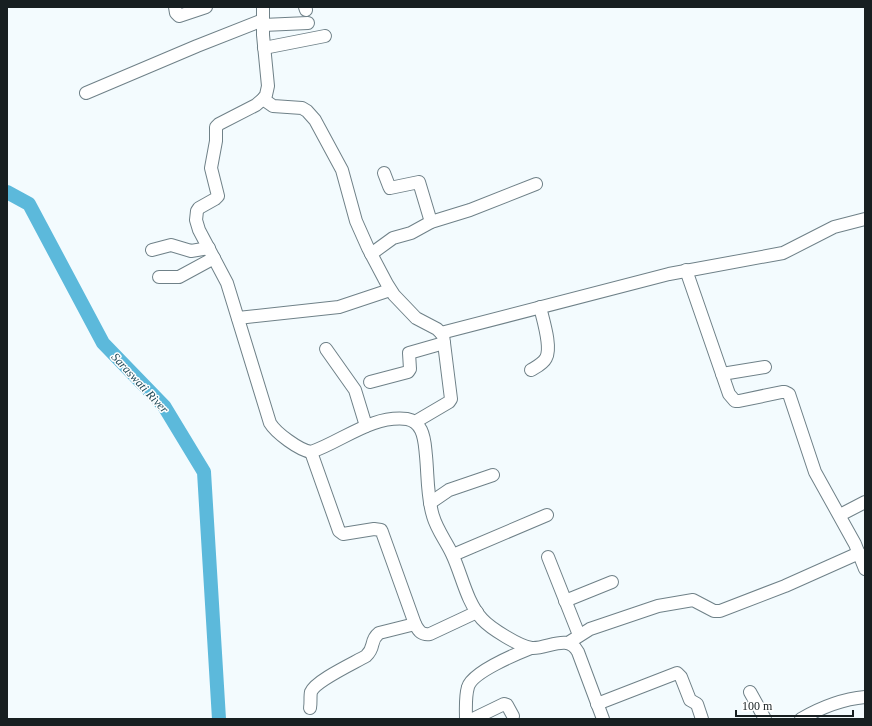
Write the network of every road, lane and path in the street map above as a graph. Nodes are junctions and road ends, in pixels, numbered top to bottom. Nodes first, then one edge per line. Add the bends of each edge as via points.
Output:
1 (175, 7) edge
2 (206, 7) edge
3 (264, 7) edge
4 (263, 23) junction
5 (308, 23) dead end
6 (325, 36) dead end
7 (264, 48) junction
8 (86, 93) dead end
9 (263, 99) junction
10 (384, 173) dead end
11 (536, 184) dead end
12 (865, 220) edge
13 (431, 222) junction
14 (152, 250) dead end
15 (212, 253) junction
16 (371, 254) junction
17 (686, 270) junction
18 (159, 277) dead end
19 (390, 290) junction
20 (540, 307) junction
21 (238, 318) junction
22 (443, 338) junction
23 (326, 349) dead end
24 (765, 367) dead end
25 (531, 370) dead end
26 (722, 374) junction
27 (370, 382) dead end
28 (415, 422) junction
29 (366, 426) junction
30 (311, 452) junction
31 (492, 475) dead end
32 (865, 502) edge
33 (430, 503) junction
34 (548, 515) dead end
35 (840, 515) junction
36 (453, 555) junction
37 (862, 555) edge
38 (548, 557) dead end
39 (865, 569) edge
40 (612, 582) dead end
41 (565, 601) junction
42 (477, 612) junction
43 (414, 624) junction
44 (579, 635) junction
45 (568, 642) junction
46 (531, 648) junction
47 (750, 692) dead end
48 (865, 697) edge
49 (597, 704) junction
50 (310, 708) dead end
51 (819, 715) edge
52 (513, 716) dead end
53 (466, 719) edge
54 (473, 719) edge
55 (603, 719) edge
56 (702, 719) edge
57 (765, 719) edge
58 (801, 719) edge

1 - 2 street via 179,16
3 - 4 street
4 - 5 street
4 - 7 street
4 - 8 street via 192,48
6 - 7 street
7 - 9 street via 268,86
9 - 15 street via 216,127 211,168 218,196 202,205 196,215 197,225
9 - 16 street via 273,106 302,108 315,120 344,173 353,210
10 - 13 street via 390,188 419,182
11 - 13 street
12 - 17 street via 834,227 783,253
13 - 16 street via 411,233 393,238
14 - 15 street via 171,245 191,251
15 - 18 street via 179,276
15 - 21 street via 227,283
16 - 19 street
17 - 20 street
17 - 26 street
19 - 21 street via 339,307
19 - 22 street via 416,318
20 - 22 street
20 - 25 street via 548,350 542,363
21 - 30 street via 270,423 277,432
22 - 27 street via 409,353 408,372
22 - 28 street via 451,399
23 - 29 street via 356,390
24 - 26 street
26 - 35 street via 729,394 735,401 782,392 789,394 816,472
28 - 29 street via 396,419
28 - 33 street via 421,429 425,442
29 - 30 street
30 - 43 street via 339,531 347,534 378,529 384,535
31 - 33 street via 449,490
32 - 35 street
33 - 36 street via 434,521
34 - 36 street
35 - 37 street
36 - 42 street
37 - 39 street
37 - 44 street via 720,611 688,600 655,607
38 - 41 street
40 - 41 street
41 - 44 street
42 - 43 street via 430,634 421,633
42 - 46 street via 497,631
43 - 50 street via 375,636 371,652 315,686 311,692
44 - 45 street
45 - 46 street
45 - 49 street via 578,652
46 - 53 street via 493,665 470,683 467,691
47 - 57 street
48 - 51 street via 843,702
49 - 55 street
49 - 56 street via 677,674 681,677 690,700 697,705
51 - 58 street
52 - 54 street via 504,704

